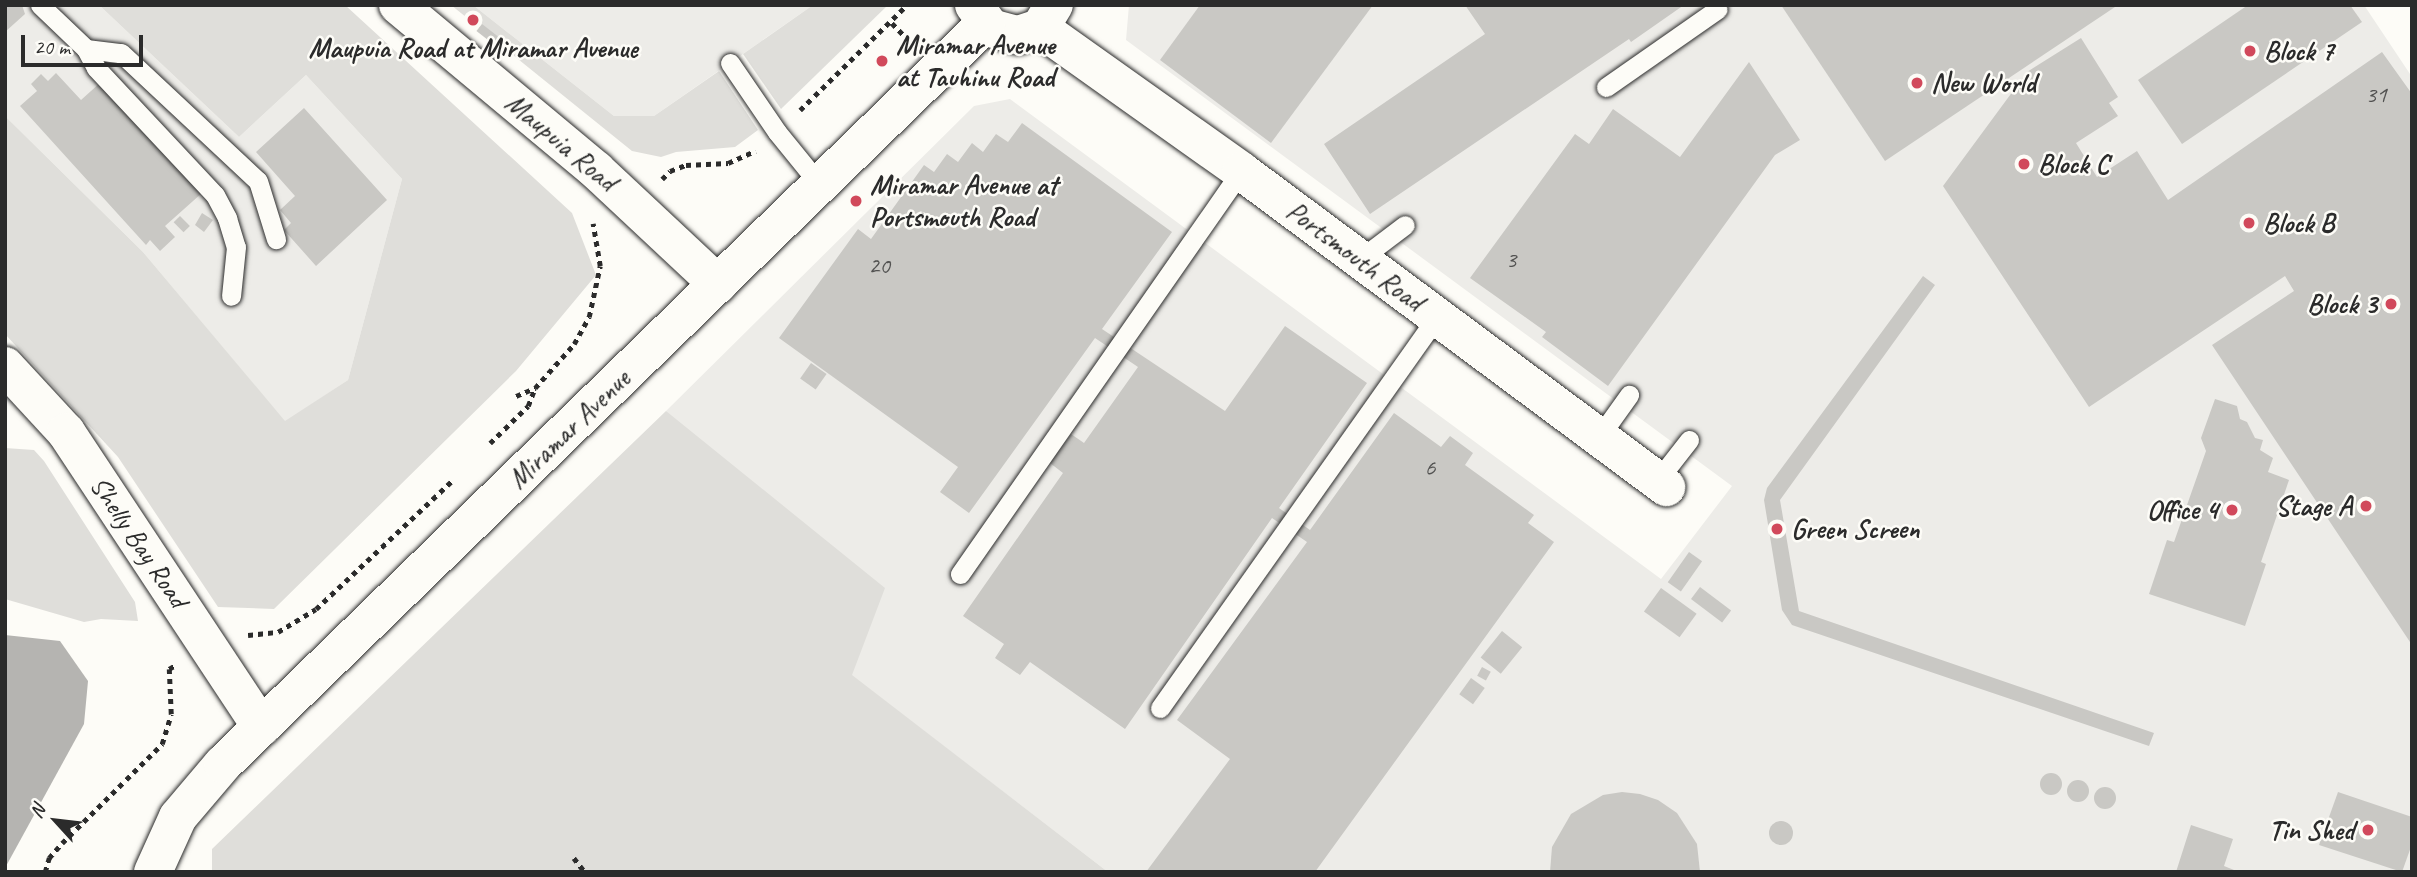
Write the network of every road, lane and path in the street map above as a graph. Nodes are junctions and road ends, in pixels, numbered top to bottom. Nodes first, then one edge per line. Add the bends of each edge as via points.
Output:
1 (40, 5) edge
2 (398, 5) edge
3 (1718, 9) dead end
4 (980, 14) edge
5 (1047, 16) edge
6 (892, 23) dead end
7 (905, 37) dead end
8 (86, 49) junction
9 (730, 62) dead end
10 (1606, 87) dead end
11 (1241, 171) junction
12 (820, 185) junction
13 (593, 221) dead end
14 (1405, 225) dead end
15 (276, 239) dead end
16 (606, 239) dead end
17 (598, 247) junction
18 (1360, 259) junction
19 (718, 284) junction
20 (231, 296) dead end
21 (1437, 317) junction
22 (5, 366) edge
23 (535, 388) junction
24 (1629, 395) dead end
25 (516, 396) dead end
26 (1599, 437) junction
27 (1689, 440) dead end
28 (488, 446) dead end
29 (459, 474) dead end
30 (1662, 484) joint
31 (960, 574) dead end
32 (240, 633) dead end
33 (181, 662) dead end
34 (1160, 708) dead end
35 (261, 727) junction
36 (158, 858) edge
37 (574, 858) dead end
38 (45, 872) edge
39 (585, 872) edge

1 - 8 lane
2 - 19 street, Maupuia Road via 596,170
3 - 10 lane
4 - 5 street via 1004,34 1018,35
4 - 12 street, Miramar Avenue
5 - 11 street, Portsmouth Road
6 - 7 path
8 - 15 lane via 121,52 258,181
8 - 20 lane via 96,68 215,194 236,247
9 - 12 lane via 776,132
11 - 18 street, Portsmouth Road
11 - 31 lane
12 - 19 street, Miramar Avenue
13 - 17 path
14 - 18 lane
16 - 17 path
17 - 23 path via 600,267 589,317 574,344
18 - 21 street, Portsmouth Road
19 - 35 street, Miramar Avenue
21 - 26 street, Portsmouth Road
21 - 34 lane
22 - 35 street, Shelly Bay Road via 66,432
23 - 25 path
23 - 28 path via 527,406
24 - 26 lane
26 - 30 street, Portsmouth Road
27 - 30 lane
29 - 32 path via 316,609 278,632
33 - 38 path via 169,669 171,714 162,744 62,843 49,858
35 - 36 street, Miramar Avenue via 198,790
37 - 39 path

